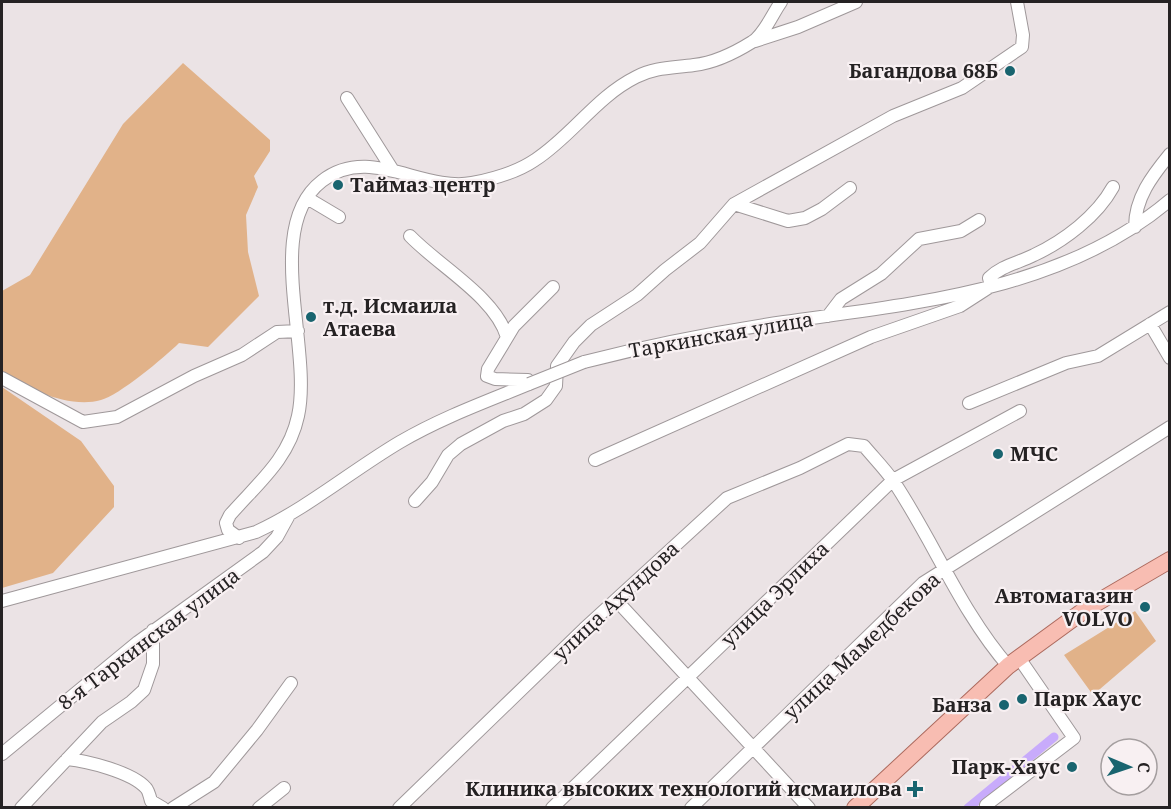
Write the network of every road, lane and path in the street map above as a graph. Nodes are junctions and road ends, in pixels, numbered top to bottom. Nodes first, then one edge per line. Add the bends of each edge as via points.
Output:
1 (781, 2) edge
2 (856, 2) edge
3 (1017, 2) edge
4 (755, 41) junction
5 (347, 98) dead end
6 (1170, 154) edge
7 (392, 169) junction
8 (1113, 187) dead end
9 (850, 188) dead end
10 (307, 198) junction
11 (1170, 200) edge
12 (734, 204) junction
13 (339, 217) dead end
14 (979, 220) dead end
15 (1135, 227) junction
16 (410, 236) dead end
17 (991, 286) junction
18 (553, 287) dead end
19 (1170, 312) edge
20 (828, 316) junction
21 (1150, 324) junction
22 (298, 331) junction
23 (507, 337) junction
24 (1170, 358) edge
25 (2, 378) edge
26 (529, 384) junction
27 (969, 403) dead end
28 (1020, 411) dead end
29 (1170, 427) edge
30 (595, 460) dead end
31 (893, 480) junction
32 (415, 501) dead end
33 (288, 516) junction
34 (239, 538) junction
35 (1170, 561) edge
36 (944, 568) junction
37 (616, 600) junction
38 (2, 602) edge
39 (153, 630) junction
40 (1014, 662) junction
41 (689, 678) junction
42 (291, 683) dead end
43 (754, 747) junction
44 (2, 754) edge
45 (67, 759) junction
46 (285, 788) dead end
47 (21, 807) edge
48 (163, 807) edge
49 (173, 807) edge
50 (259, 807) edge
51 (399, 807) edge
52 (552, 807) edge
53 (691, 807) edge
54 (808, 807) edge
55 (856, 807) edge
56 (986, 807) edge

1 - 4 street
2 - 4 street
3 - 12 street via 1022,47 962,88 893,116
4 - 7 street via 712,61 654,70 637,77 603,99 535,160 511,172 467,184
5 - 7 street
6 - 15 street via 1151,178 1135,211
7 - 10 street via 358,167 333,173
8 - 17 street via 1105,202 1086,221 1036,254 998,270 988,278
9 - 12 street via 814,213 788,221
10 - 13 street
10 - 22 street via 296,220 292,242
11 - 15 street, Таркинская улица
12 - 32 street via 700,243 574,342 558,366 556,386 546,400 461,444 448,455
14 - 20 street via 961,231 920,239 881,274 841,299
15 - 17 street, Таркинская улица via 1068,261
16 - 23 street via 491,306
17 - 20 street, Таркинская улица
17 - 30 street via 960,306 870,337
18 - 23 street
19 - 21 street
20 - 26 street, Таркинская улица, bridge via 699,335 584,362
21 - 24 street
21 - 27 street via 1098,356 1065,363
22 - 25 street via 277,332 242,355 117,417 83,422
22 - 34 street via 303,390 298,418 283,455 226,523 228,530
23 - 26 street via 487,376 528,380
26 - 33 street, Таркинская улица via 443,419 408,438
28 - 31 street, улица Эрлиха
29 - 36 street, улица Мамедбекова
31 - 36 street
31 - 37 street, улица Ахундова via 864,446 848,444 727,498
31 - 41 street, улица Эрлиха
33 - 34 street, Таркинская улица
33 - 39 street, 8-я Таркинская улица via 263,552
34 - 38 street, Таркинская улица
35 - 40 main road via 1086,609
36 - 40 street
36 - 43 street, улица Мамедбекова via 923,583
37 - 41 street
37 - 51 street, улица Ахундова
39 - 44 street, 8-я Таркинская улица
39 - 45 street via 153,664 144,690 102,722
40 - 55 main road
40 - 56 street via 1074,738
41 - 43 street
41 - 52 street, улица Эрлиха
42 - 49 street via 214,782
43 - 53 street, улица Мамедбекова
43 - 54 street
45 - 47 street
45 - 48 street via 116,770 146,788 151,801
46 - 50 street

